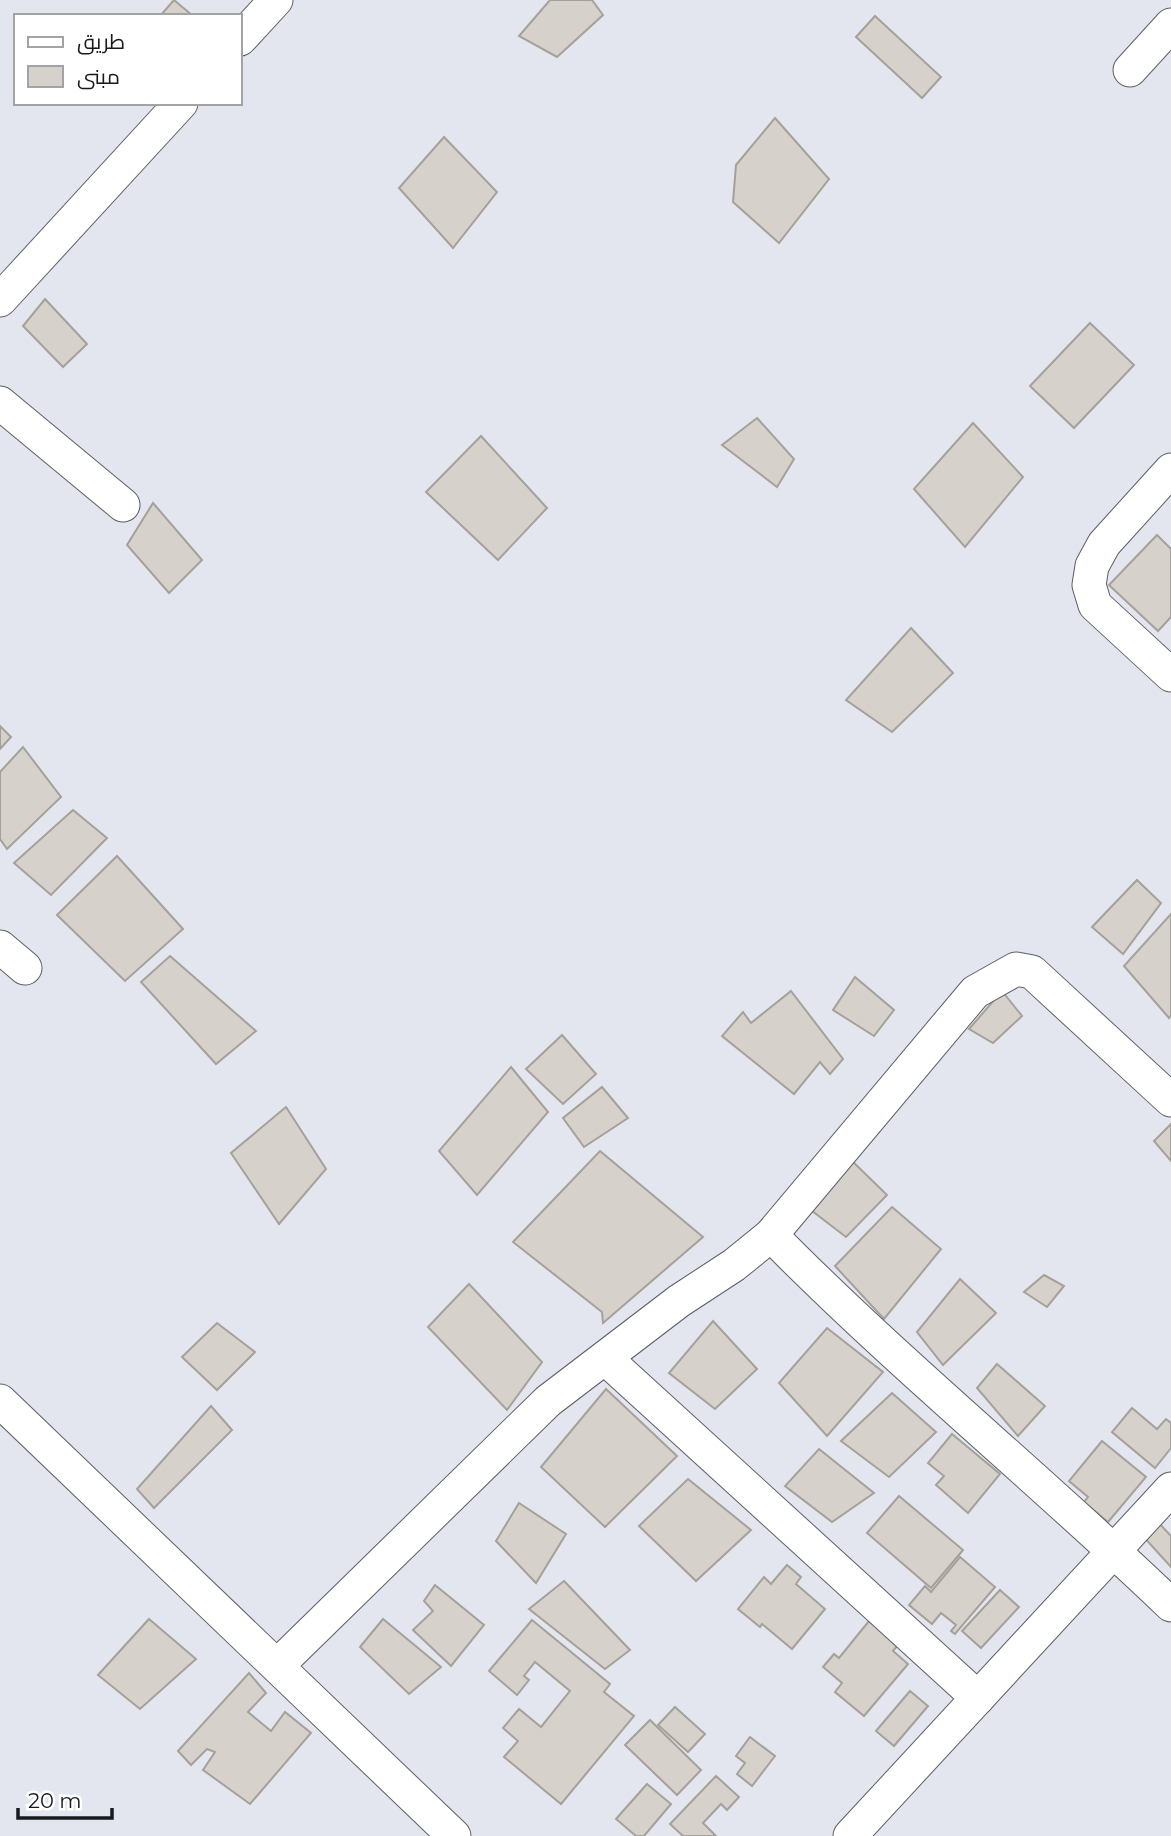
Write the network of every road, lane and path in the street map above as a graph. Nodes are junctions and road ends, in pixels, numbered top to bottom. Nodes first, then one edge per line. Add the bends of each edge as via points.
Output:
1 (276, 0) edge
2 (1171, 25) edge
3 (242, 37) edge
4 (1130, 70) dead end
5 (179, 105) edge
6 (0, 300) edge
7 (0, 403) edge
8 (1171, 470) edge
9 (123, 505) dead end
10 (1171, 675) edge
11 (0, 947) edge
12 (26, 968) dead end
13 (1171, 1100) edge
14 (771, 1235) junction
15 (605, 1358) junction
16 (0, 1401) edge
17 (1171, 1489) edge
18 (1115, 1551) junction
19 (1171, 1605) edge
20 (278, 1665) junction
21 (978, 1698) junction
22 (454, 1836) edge
23 (849, 1836) edge

1 - 3 street
2 - 4 street
5 - 6 street
7 - 9 street
8 - 10 street via 1104,544 1092,566 1089,585 1095,606
11 - 12 street
13 - 14 street via 1032,972 1016,969 975,992
14 - 15 street
14 - 18 street via 908,1368
15 - 20 street via 548,1401
15 - 21 street
16 - 20 street
17 - 18 street
18 - 19 street
18 - 21 street
20 - 22 street
21 - 23 street

